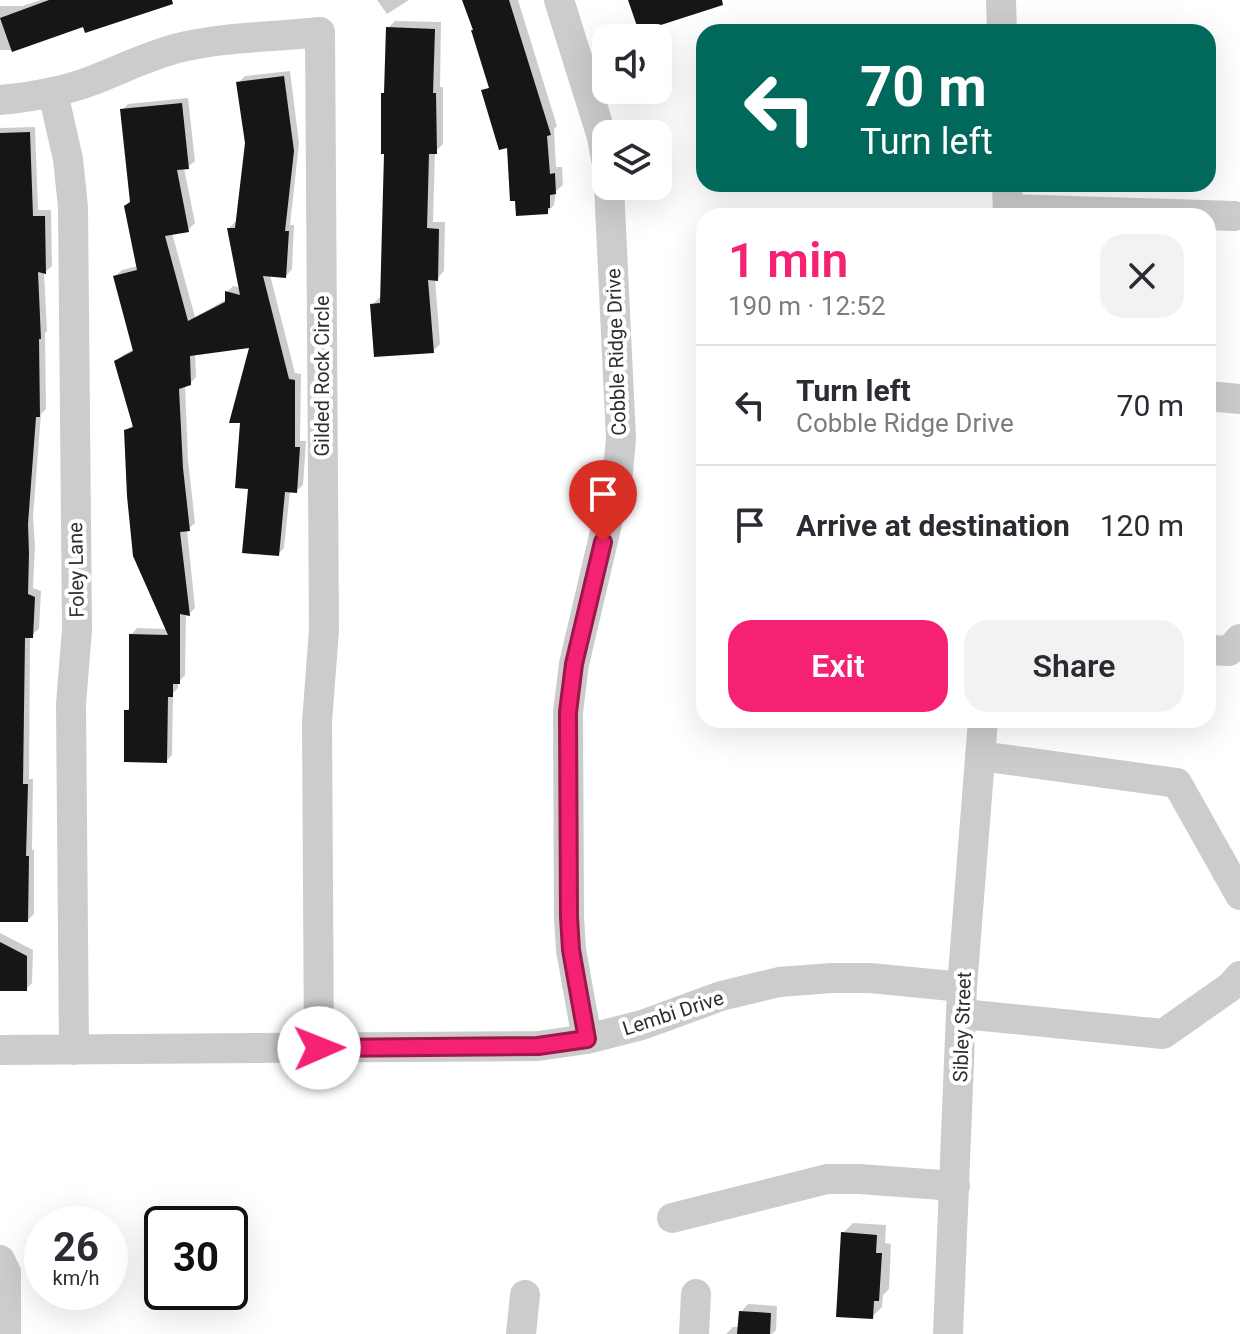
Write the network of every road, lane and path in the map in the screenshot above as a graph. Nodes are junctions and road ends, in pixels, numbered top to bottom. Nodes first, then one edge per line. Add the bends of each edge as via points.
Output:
1 (559, 0) edge
2 (1001, 0) edge
3 (1002, 24) edge
4 (53, 93) junction
5 (0, 100) edge
6 (597, 120) edge
7 (610, 200) edge
8 (1007, 203) edge
9 (1094, 208) edge
10 (1216, 215) edge
11 (1234, 216) dead end
12 (1216, 397) edge
13 (1240, 399) edge
14 (1240, 639) edge
15 (1216, 650) edge
16 (982, 728) edge
17 (980, 756) junction
18 (1240, 895) edge
19 (1240, 976) edge
20 (962, 1000) junction
21 (587, 1039) junction
22 (319, 1048) junction
23 (0, 1050) edge
24 (74, 1050) junction
25 (955, 1186) junction
26 (672, 1218) dead end
27 (0, 1260) edge
28 (696, 1294) dead end
29 (525, 1295) dead end
30 (4, 1303) edge
31 (6, 1334) edge
32 (521, 1334) edge
33 (694, 1334) edge
34 (948, 1334) edge

1 - 6 street
2 - 3 street
4 - 5 street, Gilded Rock Circle
4 - 22 street, Gilded Rock Circle via 178,48 320,32 324,630 317,722
4 - 24 street, Foley Lane via 73,207
7 - 21 street, Cobble Ridge Drive via 621,439 617,481 574,664 568,712 571,950
8 - 9 street
10 - 11 street
12 - 13 street
14 - 15 street via 1229,651
16 - 17 street, Sibley Street
17 - 18 street via 1177,783
17 - 20 street, Sibley Street
19 - 20 street, Lembi Drive via 1163,1034
20 - 21 street, Lembi Drive via 870,978 779,982
20 - 25 street, Sibley Street
21 - 22 street, Lembi Drive via 538,1046
22 - 24 street, Lembi Drive
23 - 24 street, Lembi Drive
25 - 26 street via 827,1179
25 - 34 street, Sibley Street
27 - 30 street via 6,1272
28 - 33 street
29 - 32 street
30 - 31 street

